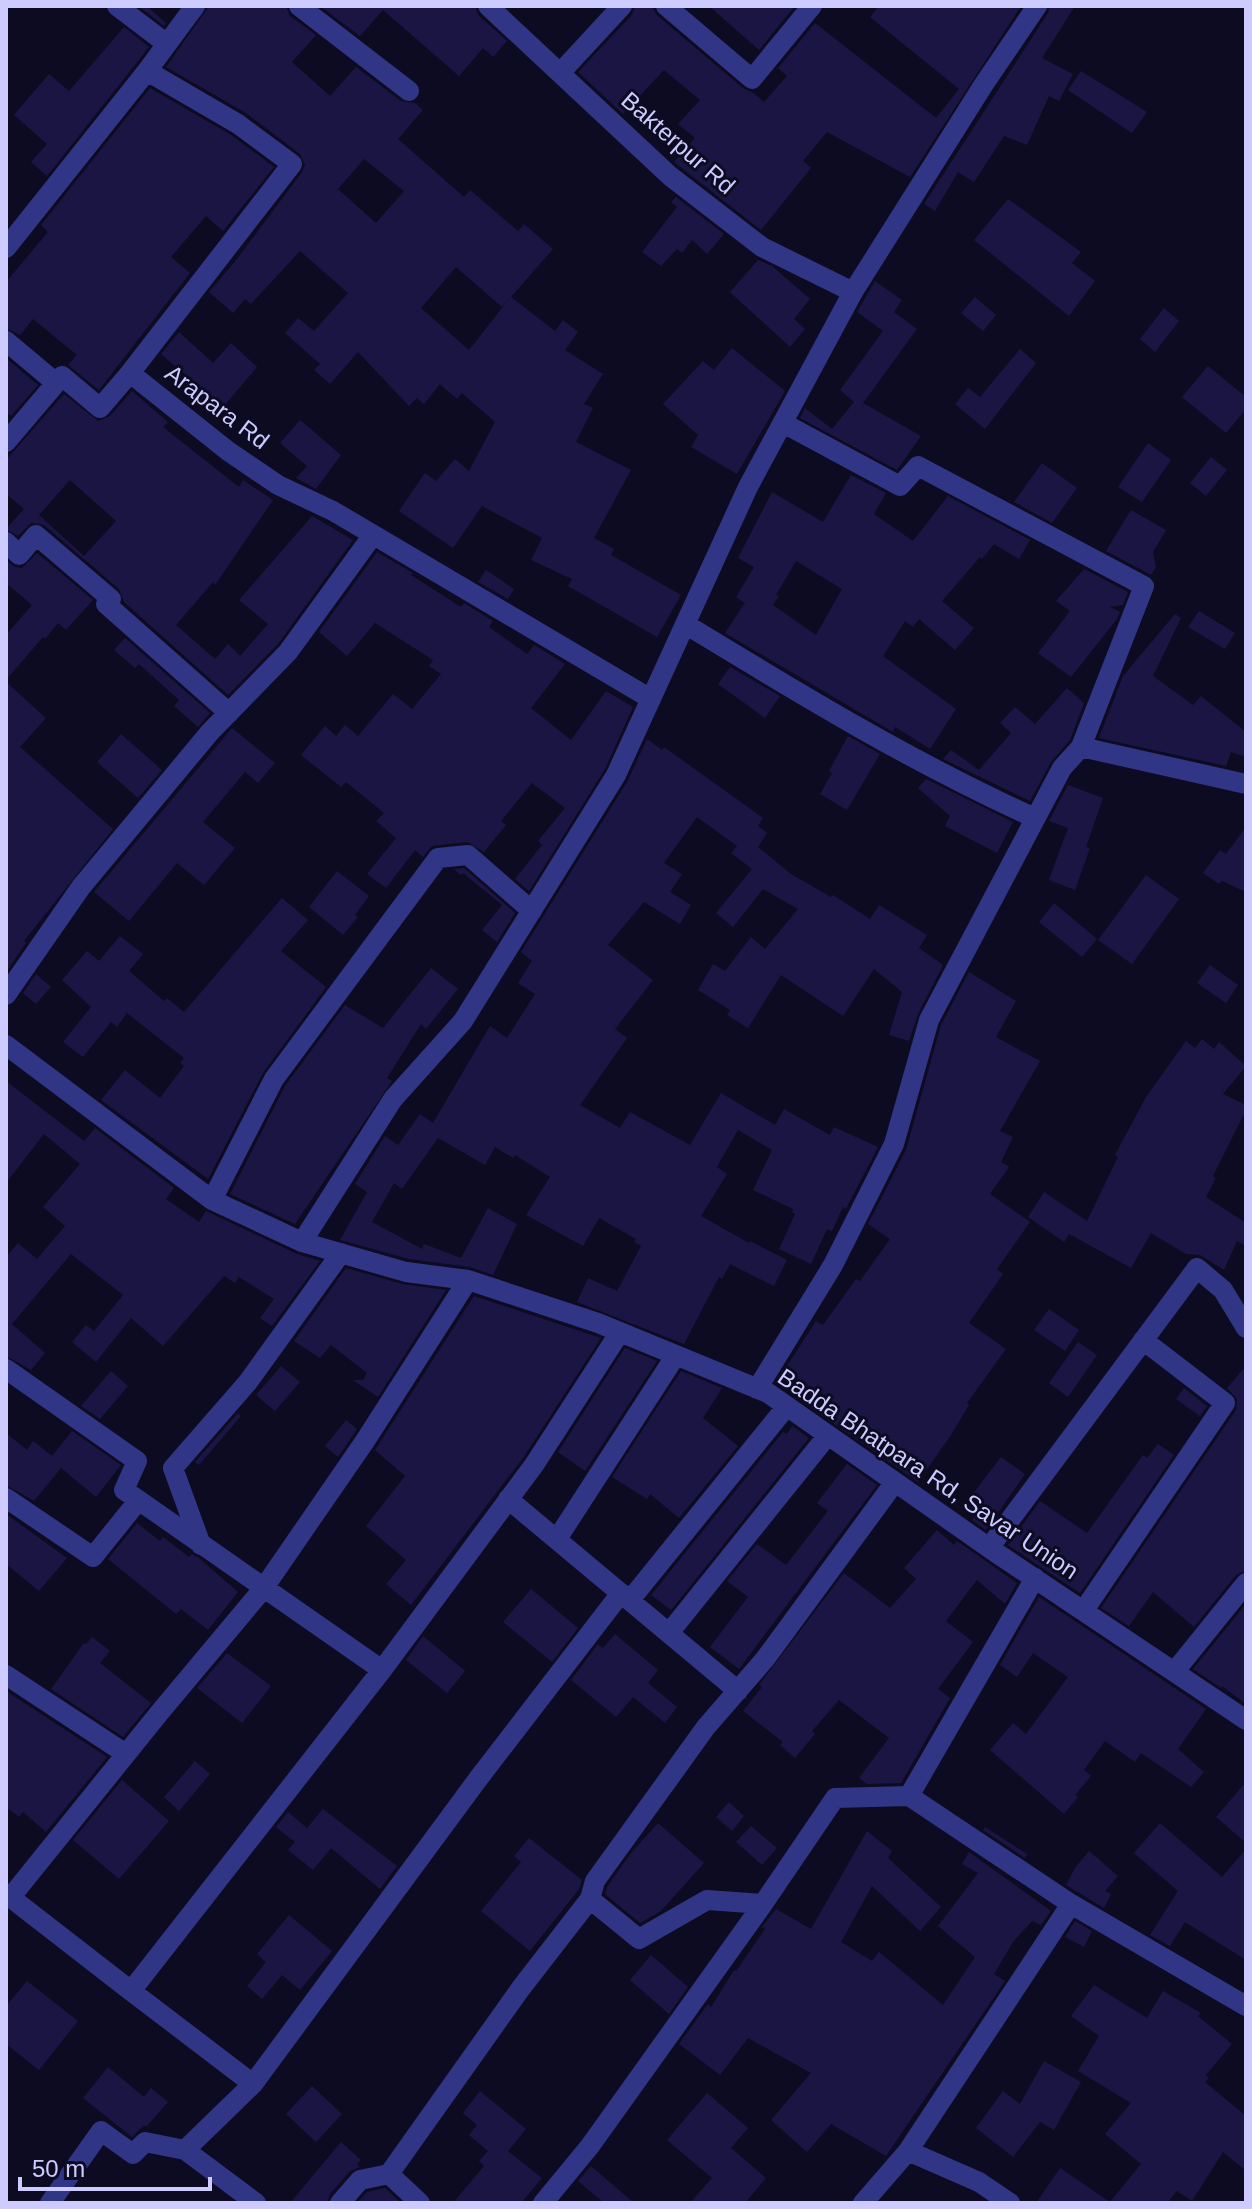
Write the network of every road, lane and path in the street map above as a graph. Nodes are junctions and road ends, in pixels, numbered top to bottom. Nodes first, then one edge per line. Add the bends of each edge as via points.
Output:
1 (117, 6) edge
2 (195, 6) edge
3 (299, 6) edge
4 (488, 6) edge
5 (622, 6) edge
6 (666, 6) edge
7 (812, 6) edge
8 (1037, 6) edge
9 (167, 44) junction
10 (147, 71) junction
11 (561, 72) junction
12 (409, 91) dead end
13 (6, 248) edge
14 (853, 292) junction
15 (6, 341) edge
16 (130, 373) junction
17 (56, 383) junction
18 (783, 423) junction
19 (6, 442) edge
20 (373, 535) junction
21 (6, 542) edge
22 (685, 624) junction
23 (651, 699) junction
24 (229, 713) junction
25 (1081, 747) junction
26 (1246, 784) edge
27 (1035, 818) junction
28 (532, 911) junction
29 (6, 995) edge
30 (6, 1045) edge
31 (212, 1200) junction
32 (302, 1242) junction
33 (341, 1253) junction
34 (468, 1280) junction
35 (1246, 1328) edge
36 (620, 1332) junction
37 (1143, 1340) junction
38 (676, 1355) junction
39 (6, 1369) edge
40 (757, 1389) junction
41 (787, 1406) junction
42 (828, 1435) junction
43 (895, 1482) junction
44 (6, 1498) edge
45 (508, 1499) junction
46 (138, 1501) junction
47 (557, 1539) junction
48 (201, 1545) junction
49 (989, 1548) junction
50 (1035, 1578) junction
51 (1246, 1583) edge
52 (263, 1589) junction
53 (625, 1597) junction
54 (1084, 1610) junction
55 (669, 1633) junction
56 (382, 1670) junction
57 (1175, 1671) junction
58 (6, 1675) edge
59 (738, 1691) junction
60 (1246, 1720) edge
61 (126, 1754) junction
62 (909, 1796) junction
63 (8, 1896) edge
64 (590, 1899) junction
65 (763, 1904) junction
66 (1071, 1904) junction
67 (131, 1991) junction
68 (1246, 2006) edge
69 (253, 2084) junction
70 (185, 2150) junction
71 (908, 2151) junction
72 (389, 2174) junction
73 (50, 2203) edge
74 (256, 2203) edge
75 (340, 2203) edge
76 (420, 2203) edge
77 (543, 2203) edge
78 (863, 2203) edge
79 (1010, 2203) edge

1 - 9 street
2 - 9 street
3 - 12 street
4 - 11 street, Bakterpur Rd
5 - 11 street
6 - 7 street via 752,79
8 - 14 street
9 - 10 street
10 - 13 street
10 - 16 street, Arapara Rd via 238,124 292,164
11 - 14 street, Bakterpur Rd via 670,176 762,247
14 - 18 street
15 - 17 street
16 - 17 street via 100,408 62,376
16 - 20 street, Arapara Rd via 278,485
17 - 19 street
18 - 22 street
18 - 25 street via 900,486 918,466 1144,586
20 - 23 street, Arapara Rd
20 - 24 street via 288,652
21 - 24 street via 19,555 36,535
22 - 23 street
22 - 27 street via 826,711 961,785
23 - 28 street via 616,775
24 - 29 street via 81,887
25 - 26 street
25 - 27 street via 1062,768
27 - 40 street via 929,1020 894,1144 833,1265
28 - 31 street via 468,855 438,858 274,1079
28 - 32 street via 463,1021 393,1099
30 - 31 street, Badda Bhatpara Rd, Savar Union
31 - 32 street, Badda Bhatpara Rd, Savar Union
32 - 33 street, Badda Bhatpara Rd, Savar Union
33 - 34 street, Badda Bhatpara Rd, Savar Union via 406,1272
33 - 48 street via 248,1382 173,1468
34 - 36 street, Badda Bhatpara Rd, Savar Union
34 - 52 street
35 - 37 street via 1223,1290 1197,1268
36 - 38 street, Badda Bhatpara Rd, Savar Union
36 - 45 street
37 - 49 street
37 - 54 street via 1225,1403
38 - 40 street, Badda Bhatpara Rd, Savar Union
38 - 47 street
39 - 46 street via 137,1461 124,1490
40 - 41 street, Badda Bhatpara Rd, Savar Union
41 - 42 street, Badda Bhatpara Rd, Savar Union
41 - 53 street
42 - 43 street, Badda Bhatpara Rd, Savar Union
42 - 55 street
43 - 49 street, Badda Bhatpara Rd, Savar Union
43 - 59 street
44 - 46 street via 93,1557
45 - 47 street
45 - 56 street
46 - 48 street
47 - 53 street
48 - 52 street
49 - 50 street, Badda Bhatpara Rd, Savar Union
50 - 54 street, Badda Bhatpara Rd, Savar Union
50 - 62 street
51 - 57 street
52 - 56 street
52 - 61 street
53 - 55 street
53 - 69 street via 432,1841
54 - 57 street, Badda Bhatpara Rd, Savar Union
55 - 59 street
56 - 67 street
57 - 60 street, Badda Bhatpara Rd, Savar Union
58 - 61 street
59 - 64 street via 595,1881
61 - 63 street
62 - 65 street via 835,1798
62 - 66 street
63 - 67 street
64 - 65 street via 639,1939 707,1900
64 - 72 street
65 - 77 street via 590,2146
66 - 68 street
66 - 71 street
67 - 69 street
69 - 70 street
70 - 73 street via 145,2142 133,2154 101,2131
70 - 74 street
71 - 78 street
71 - 79 street via 979,2182
72 - 75 street via 360,2180
72 - 76 street

